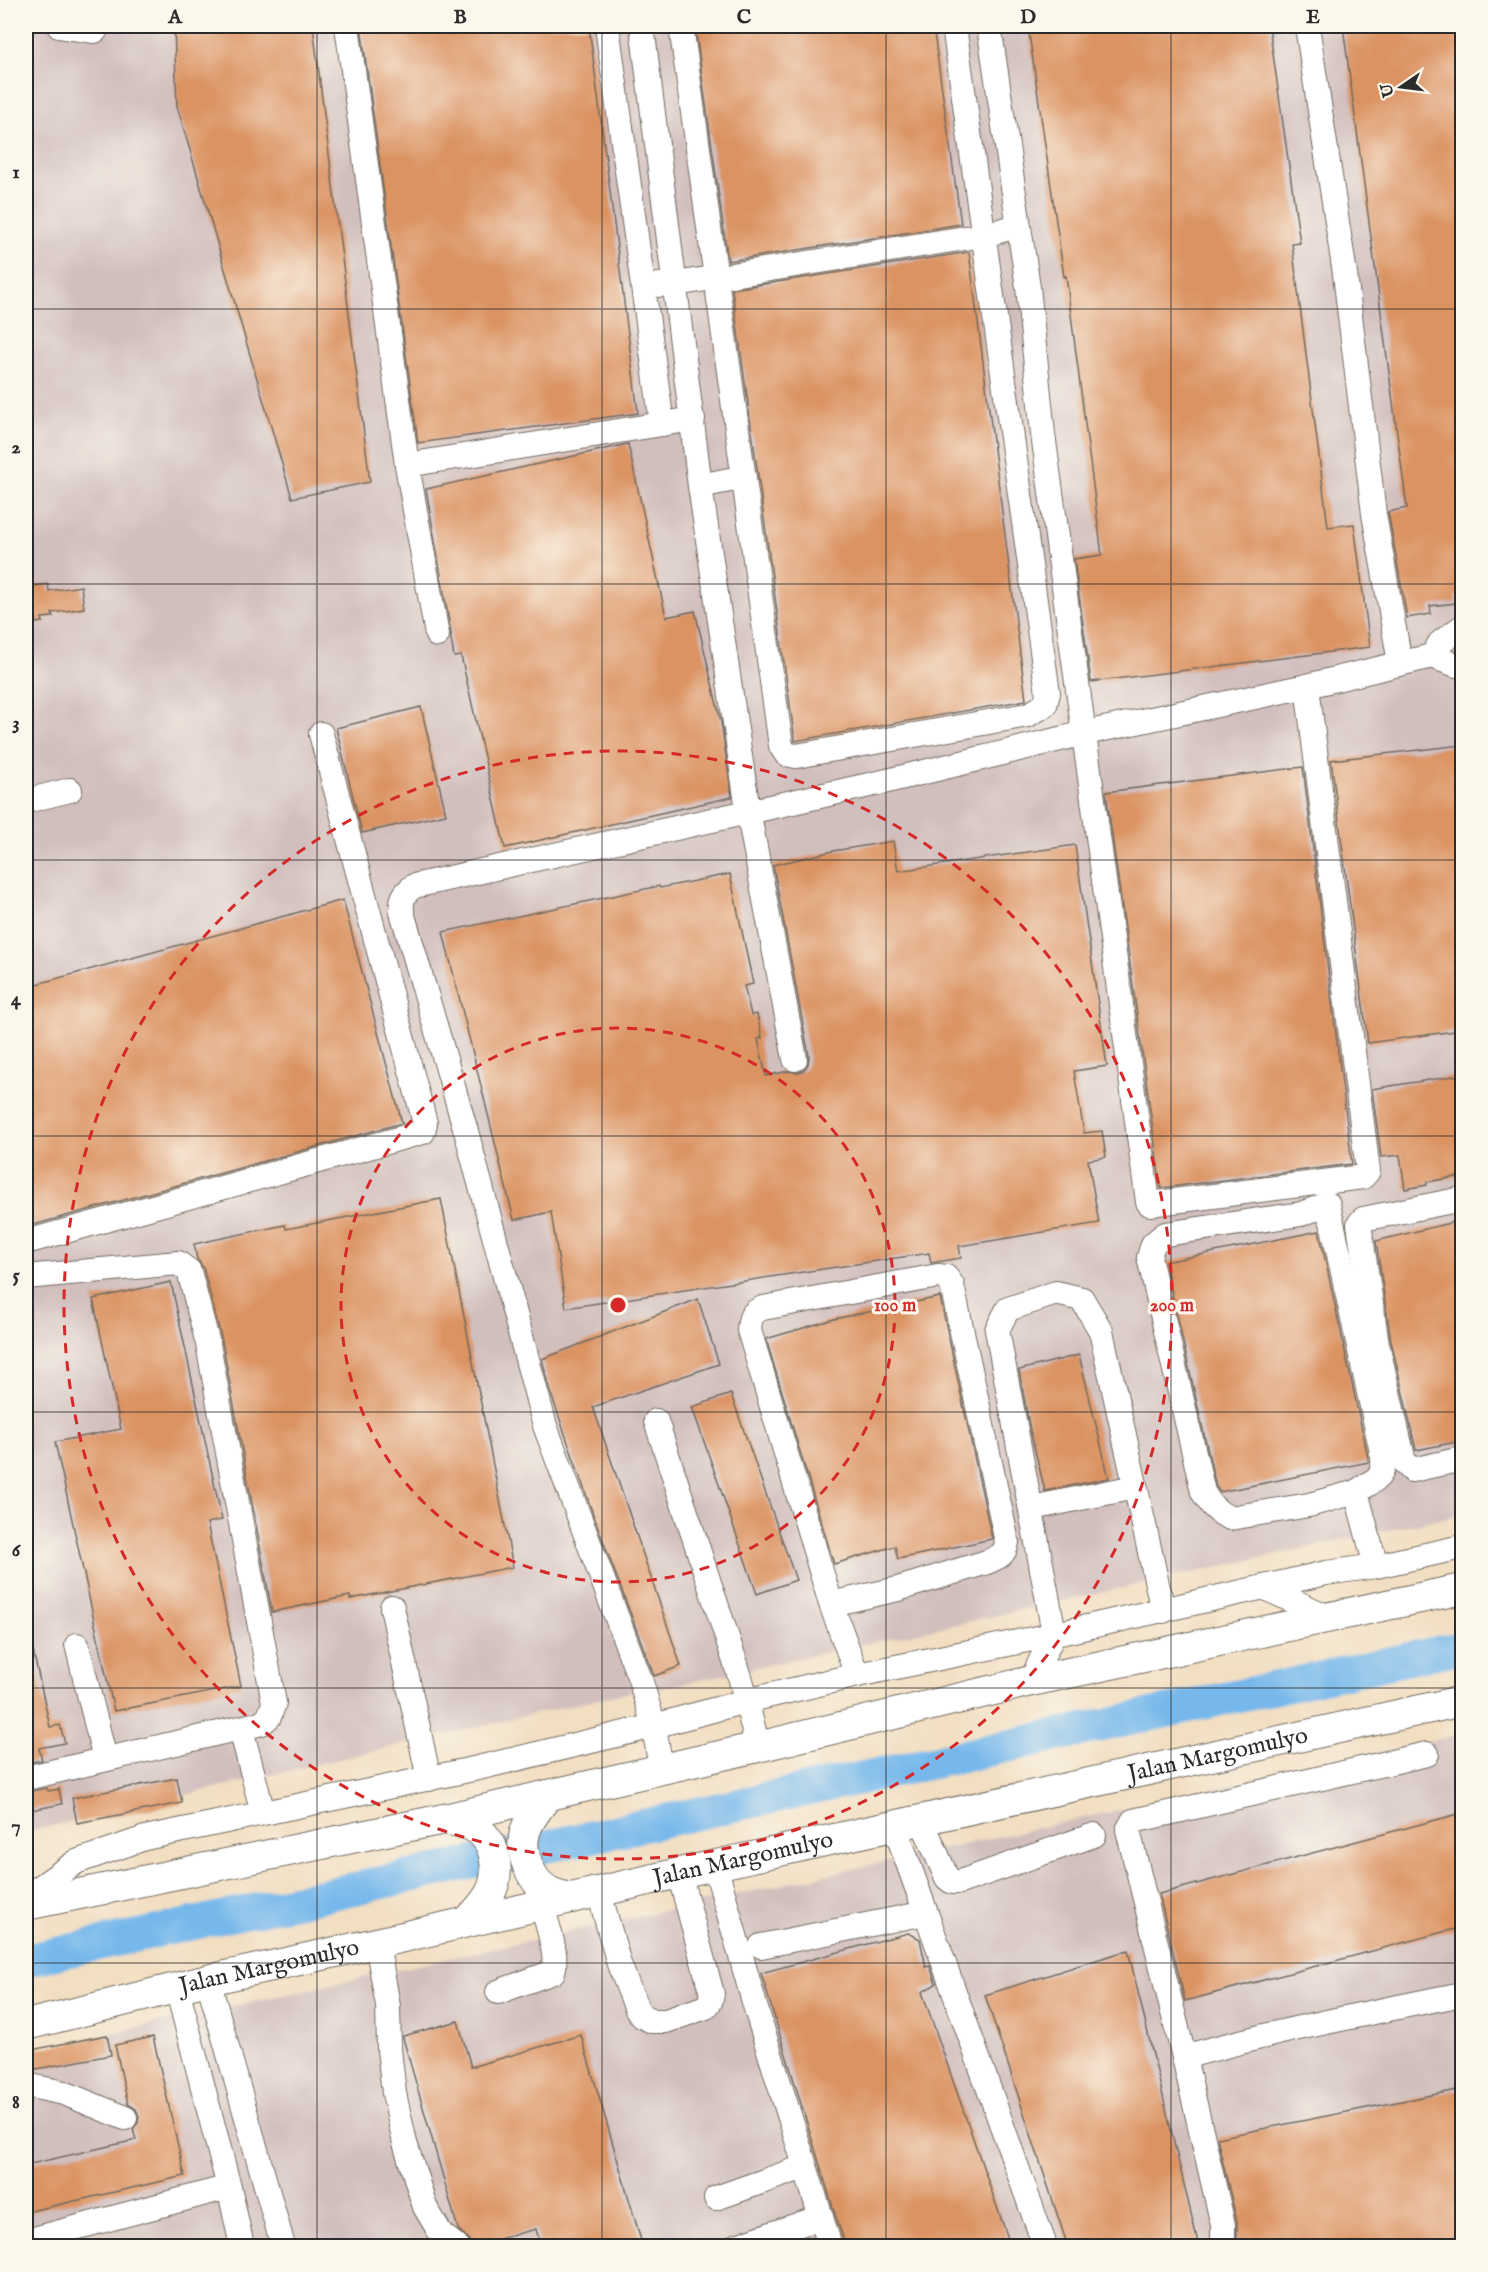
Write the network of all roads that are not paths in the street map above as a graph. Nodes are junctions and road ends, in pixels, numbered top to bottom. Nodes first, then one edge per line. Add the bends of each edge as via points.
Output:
1 (59, 26) edge
2 (346, 26) edge
3 (607, 26) edge
4 (642, 26) edge
5 (681, 26) edge
6 (954, 26) edge
7 (989, 26) edge
8 (1307, 26) edge
9 (95, 31) dead end
10 (994, 57) junction
11 (959, 63) junction
12 (687, 70) junction
13 (649, 75) junction
14 (655, 120) junction
15 (620, 124) junction
16 (1018, 226) junction
17 (984, 235) junction
18 (716, 276) junction
19 (675, 284) junction
20 (643, 286) junction
21 (693, 419) junction
22 (662, 424) junction
23 (1043, 434) junction
24 (1012, 439) junction
25 (407, 465) junction
26 (744, 477) junction
27 (700, 486) junction
28 (1462, 627) edge
29 (437, 635) dead end
30 (1432, 656) junction
31 (1400, 663) junction
32 (1462, 665) edge
33 (1307, 686) junction
34 (1085, 733) junction
35 (321, 734) dead end
36 (874, 743) junction
37 (883, 782) junction
38 (70, 790) dead end
39 (26, 801) edge
40 (748, 810) junction
41 (795, 1059) dead end
42 (1462, 1199) edge
43 (26, 1242) edge
44 (26, 1277) edge
45 (656, 1421) dead end
46 (1462, 1459) edge
47 (1135, 1487) junction
48 (1356, 1492) junction
49 (1032, 1508) junction
50 (1462, 1547) edge
51 (1376, 1566) junction
52 (1263, 1587) junction
53 (1462, 1589) edge
54 (831, 1604) junction
55 (392, 1607) dead end
56 (1162, 1611) junction
57 (1330, 1618) junction
58 (1054, 1633) junction
59 (77, 1645) dead end
60 (857, 1675) junction
61 (1031, 1681) junction
62 (746, 1701) junction
63 (1462, 1701) edge
64 (654, 1726) junction
65 (241, 1729) junction
66 (758, 1747) junction
67 (1427, 1754) dead end
68 (105, 1759) junction
69 (661, 1769) junction
70 (26, 1778) edge
71 (429, 1779) junction
72 (544, 1800) junction
73 (262, 1813) junction
74 (454, 1821) junction
75 (908, 1824) junction
76 (1094, 1836) dead end
77 (715, 1865) junction
78 (679, 1873) junction
79 (26, 1897) edge
80 (566, 1897) junction
81 (26, 1905) edge
82 (926, 1913) junction
83 (474, 1915) junction
84 (378, 1943) junction
85 (761, 1946) dead end
86 (208, 1980) junction
87 (177, 1988) junction
88 (498, 1992) dead end
89 (1462, 1994) edge
90 (26, 2025) edge
91 (1184, 2058) junction
92 (26, 2085) edge
93 (125, 2118) dead end
94 (804, 2167) junction
95 (228, 2187) junction
96 (716, 2198) dead end
97 (821, 2217) junction
98 (26, 2241) edge
99 (242, 2247) edge
100 (283, 2247) edge
101 (456, 2247) edge
102 (736, 2247) edge
103 (830, 2247) edge
104 (1045, 2247) edge
105 (1223, 2247) edge

1 - 9 lane
2 - 25 lane
3 - 15 lane
4 - 13 lane
5 - 12 lane
6 - 11 lane
7 - 10 lane
8 - 31 lane via 1345,274 1374,514
10 - 11 lane
10 - 16 lane
11 - 17 lane
12 - 13 lane
12 - 18 lane
13 - 14 lane
14 - 15 lane
14 - 19 lane
15 - 20 lane
16 - 17 lane
16 - 23 lane
17 - 18 lane
17 - 24 lane
18 - 19 lane
18 - 26 lane
19 - 20 lane
19 - 21 lane
20 - 22 lane
21 - 22 lane
21 - 27 lane
22 - 25 lane
23 - 24 lane
23 - 34 lane
24 - 36 lane via 1048,693 1045,705 1028,715
25 - 29 lane
26 - 27 lane
26 - 36 lane via 781,746 786,754 796,756
27 - 40 lane
28 - 30 lane via 1440,643
30 - 31 lane
30 - 32 lane
31 - 33 lane
33 - 34 lane
33 - 34 lane via 1368,1171 1363,1177 1152,1205 1148,1202
34 - 37 lane
35 - 43 lane via 425,1123 423,1132
36 - 37 lane
37 - 40 lane
38 - 39 lane
40 - 41 lane
40 - 64 lane via 414,886 404,893 401,902 545,1426
42 - 46 lane via 1363,1219 1359,1224 1377,1344 1404,1462 1412,1470
44 - 65 lane via 178,1263 189,1271 208,1344 274,1703 262,1723
45 - 62 lane
47 - 49 lane
47 - 49 lane via 1101,1331 1082,1299 1056,1293 1008,1309 997,1330
47 - 56 lane
48 - 48 lane via 1230,1518 1210,1504 1203,1492 1149,1257 1152,1244 1165,1234 1301,1214 1328,1204 1383,1457 1381,1476
48 - 51 lane
49 - 58 lane
50 - 51 lane
51 - 52 lane
52 - 56 lane
52 - 57 lane
53 - 57 main road
54 - 54 lane via 749,1330 750,1318 763,1308 946,1277 952,1285 1000,1507 1007,1542 1005,1551 999,1558 965,1569
54 - 60 lane
55 - 71 lane
56 - 58 lane
57 - 61 main road
58 - 60 lane
58 - 61 lane
59 - 68 lane
60 - 62 lane
61 - 66 main road
62 - 64 lane
62 - 66 lane
63 - 75 main road, Jalan Margomulyo
64 - 69 lane
64 - 71 lane
65 - 68 lane
65 - 73 lane
66 - 69 main road
67 - 91 lane via 1133,1821 1128,1830
68 - 70 lane
69 - 72 main road
71 - 73 lane
72 - 74 main road
72 - 80 main road via 526,1830 524,1855 532,1874
73 - 79 lane via 145,1838 76,1862
74 - 81 main road
74 - 83 main road via 472,1826 493,1849 496,1880
75 - 76 lane via 952,1882
75 - 77 main road, Jalan Margomulyo
75 - 82 lane
77 - 78 main road, Jalan Margomulyo
77 - 94 lane
78 - 80 main road, Jalan Margomulyo
78 - 80 lane via 712,1994 705,2007 666,2021 642,2016 620,1964
80 - 83 main road, Jalan Margomulyo
80 - 88 lane via 552,1943 553,1972
82 - 85 lane
82 - 104 lane
83 - 84 main road, Jalan Margomulyo
84 - 86 main road, Jalan Margomulyo
84 - 101 lane via 388,2006 394,2092 405,2143 425,2207 441,2234
86 - 87 main road, Jalan Margomulyo
86 - 100 lane
87 - 90 main road, Jalan Margomulyo
87 - 95 lane
89 - 91 lane via 1295,2028
91 - 105 lane via 1223,2226
92 - 93 lane via 64,2093
94 - 96 lane
94 - 97 lane
95 - 98 lane
95 - 99 lane
97 - 102 lane
97 - 103 lane

